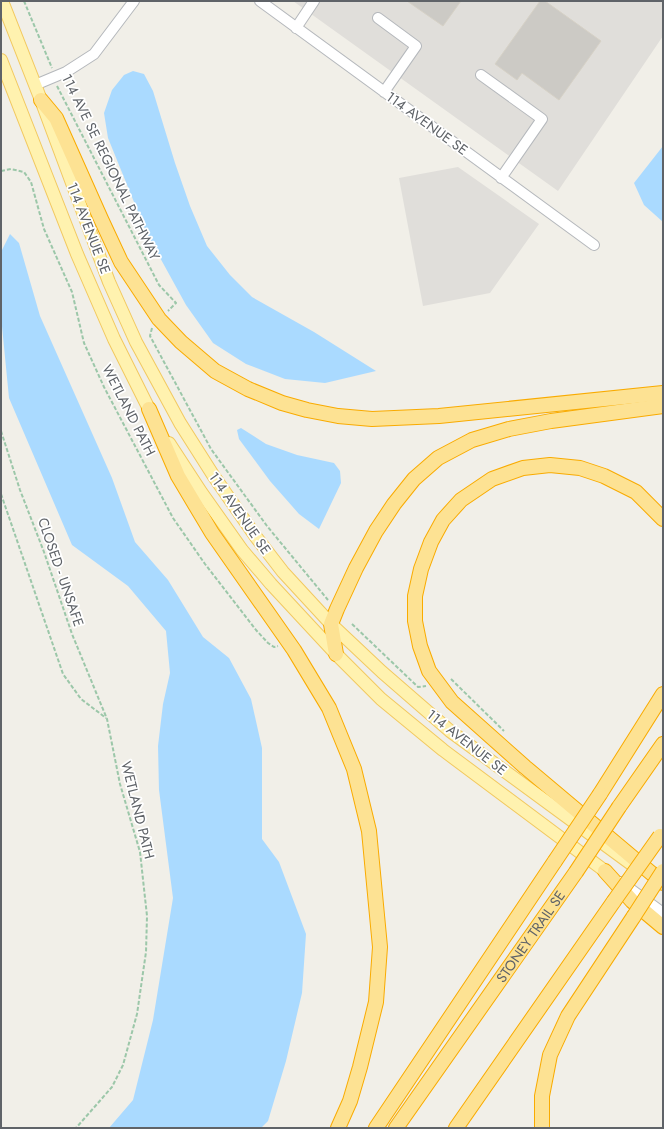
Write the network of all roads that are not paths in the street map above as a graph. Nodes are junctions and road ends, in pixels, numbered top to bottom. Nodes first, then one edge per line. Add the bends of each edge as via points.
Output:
1 (2, 1) edge
2 (134, 1) edge
3 (260, 1) edge
4 (314, 1) edge
5 (378, 18) dead end
6 (296, 28) junction
7 (1, 60) edge
8 (481, 75) dead end
9 (35, 85) junction
10 (384, 92) junction
11 (41, 100) junction
12 (501, 178) junction
13 (594, 245) dead end
14 (663, 393) edge
15 (663, 406) edge
16 (149, 409) junction
17 (663, 519) edge
18 (331, 624) junction
19 (336, 654) junction
20 (663, 694) edge
21 (663, 744) edge
22 (662, 834) edge
23 (605, 871) junction
24 (663, 871) edge
25 (663, 883) edge
26 (663, 887) edge
27 (663, 913) edge
28 (663, 927) edge
29 (338, 1128) edge
30 (376, 1128) edge
31 (396, 1128) edge
32 (456, 1128) edge
33 (542, 1128) edge

1 - 9 main road, 114 AVENUE SE
2 - 9 street via 94,54 66,72
3 - 6 street, 114 AVENUE SE
4 - 6 street
5 - 10 street via 416,46
6 - 10 street, 114 AVENUE SE
7 - 16 main road, 114 AVENUE SE via 80,261 114,339
8 - 12 street via 542,119
9 - 11 main road, 114 AVENUE SE
10 - 12 street, 114 AVENUE SE
11 - 14 highway via 56,118 121,262 159,319 215,371 248,389 307,410 372,419 439,416
11 - 18 main road, 114 AVENUE SE via 109,282 136,342 180,423 278,567
12 - 13 street, 114 AVENUE SE
15 - 18 highway via 509,429 472,440 438,458 414,479 376,531
16 - 19 main road, 114 AVENUE SE via 200,492 242,550
16 - 29 highway via 178,476 212,533 294,650 329,708 354,769 369,831 380,947 376,1002 350,1102
17 - 25 highway via 636,492 604,476 580,468 550,465 522,468 492,478 461,500 443,520 431,542 415,596 415,621 429,671 452,702
18 - 19 highway
18 - 26 main road, 114 AVENUE SE via 450,731
19 - 23 main road, 114 AVENUE SE via 381,699 443,750
20 - 30 highway, bridge via 600,794
21 - 31 highway, STONEY TRAIL SE, bridge
22 - 32 highway, bridge
23 - 27 street, 114 AVENUE SE
23 - 28 highway via 632,901
24 - 33 highway, bridge via 568,1016 550,1055 542,1096

